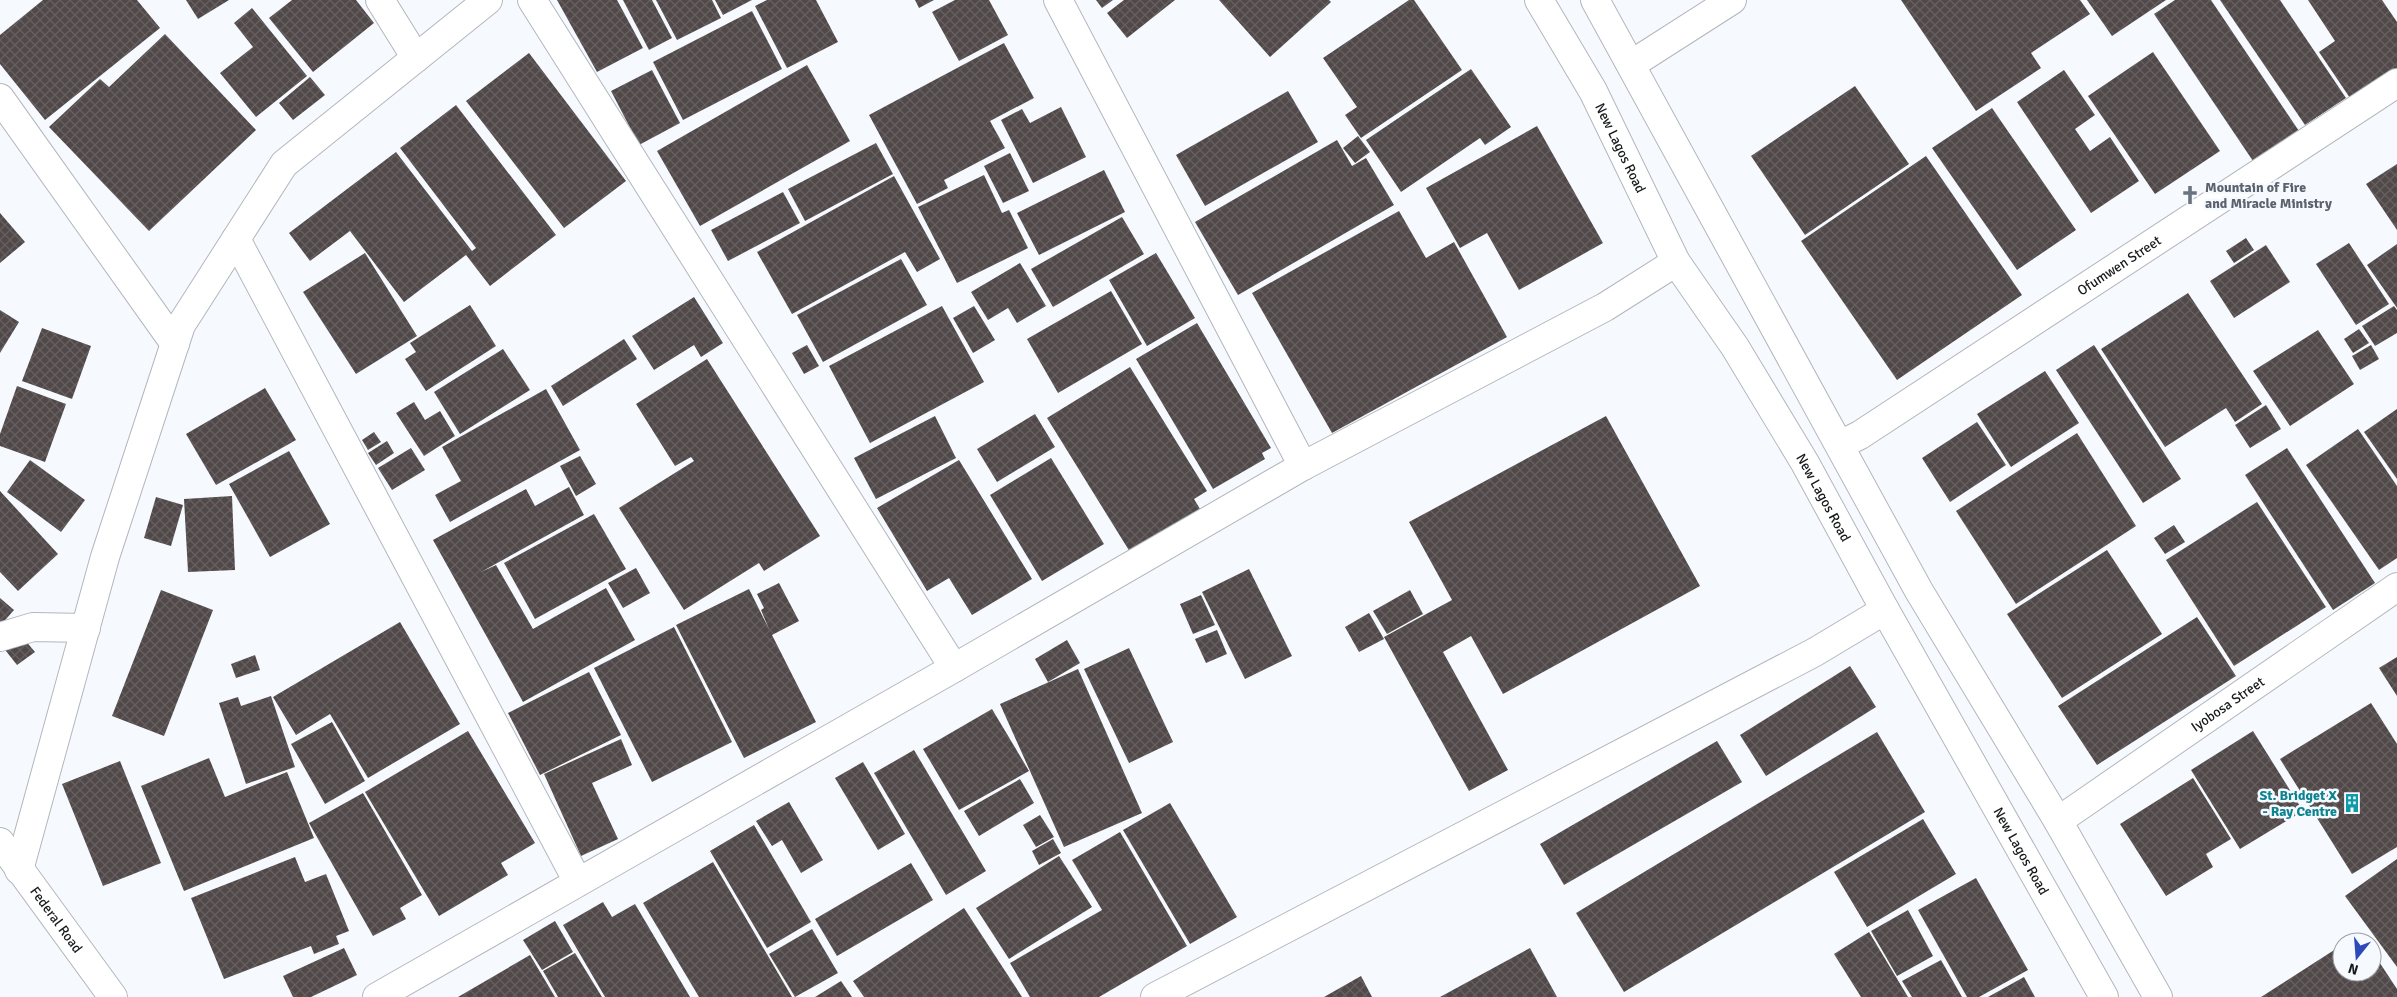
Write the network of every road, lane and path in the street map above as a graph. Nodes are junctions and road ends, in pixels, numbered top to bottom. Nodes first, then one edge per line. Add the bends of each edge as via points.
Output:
1 (380, 0) edge
2 (488, 0) edge
3 (532, 0) edge
4 (1058, 0) edge
5 (1539, 0) edge
6 (1595, 0) edge
7 (1732, 0) edge
8 (416, 58) junction
9 (1632, 64) junction
10 (2397, 83) edge
11 (0, 98) edge
12 (236, 239) junction
13 (1676, 262) junction
14 (175, 344) junction
15 (1840, 445) junction
16 (1303, 466) junction
17 (2397, 587) edge
18 (1884, 610) junction
19 (86, 628) junction
20 (0, 637) edge
21 (954, 668) junction
22 (2058, 821) junction
23 (0, 842) edge
24 (19, 870) junction
25 (578, 882) junction
26 (113, 997) edge
27 (377, 997) edge
28 (1155, 997) edge
29 (2104, 997) edge
30 (2158, 997) edge

1 - 8 street
2 - 8 street
3 - 21 street
4 - 16 street
5 - 13 street, New Lagos Road via 1594,91
6 - 9 street
7 - 9 street
8 - 12 street via 284,164
9 - 15 street
10 - 15 street, Ofumwen Street via 1860,435
11 - 14 street
12 - 14 street via 181,325
12 - 25 street
13 - 16 street via 1605,307
13 - 18 street, New Lagos Road via 1736,347 1805,464
14 - 19 street via 105,557
15 - 22 street via 1919,591
16 - 21 street
17 - 22 street, Iyobosa Street
18 - 28 street via 1815,652
18 - 29 street, New Lagos Road
19 - 20 street via 33,627
19 - 24 street
21 - 25 street
22 - 30 street
23 - 24 street, Federal Road
24 - 26 street, Federal Road
25 - 27 street

